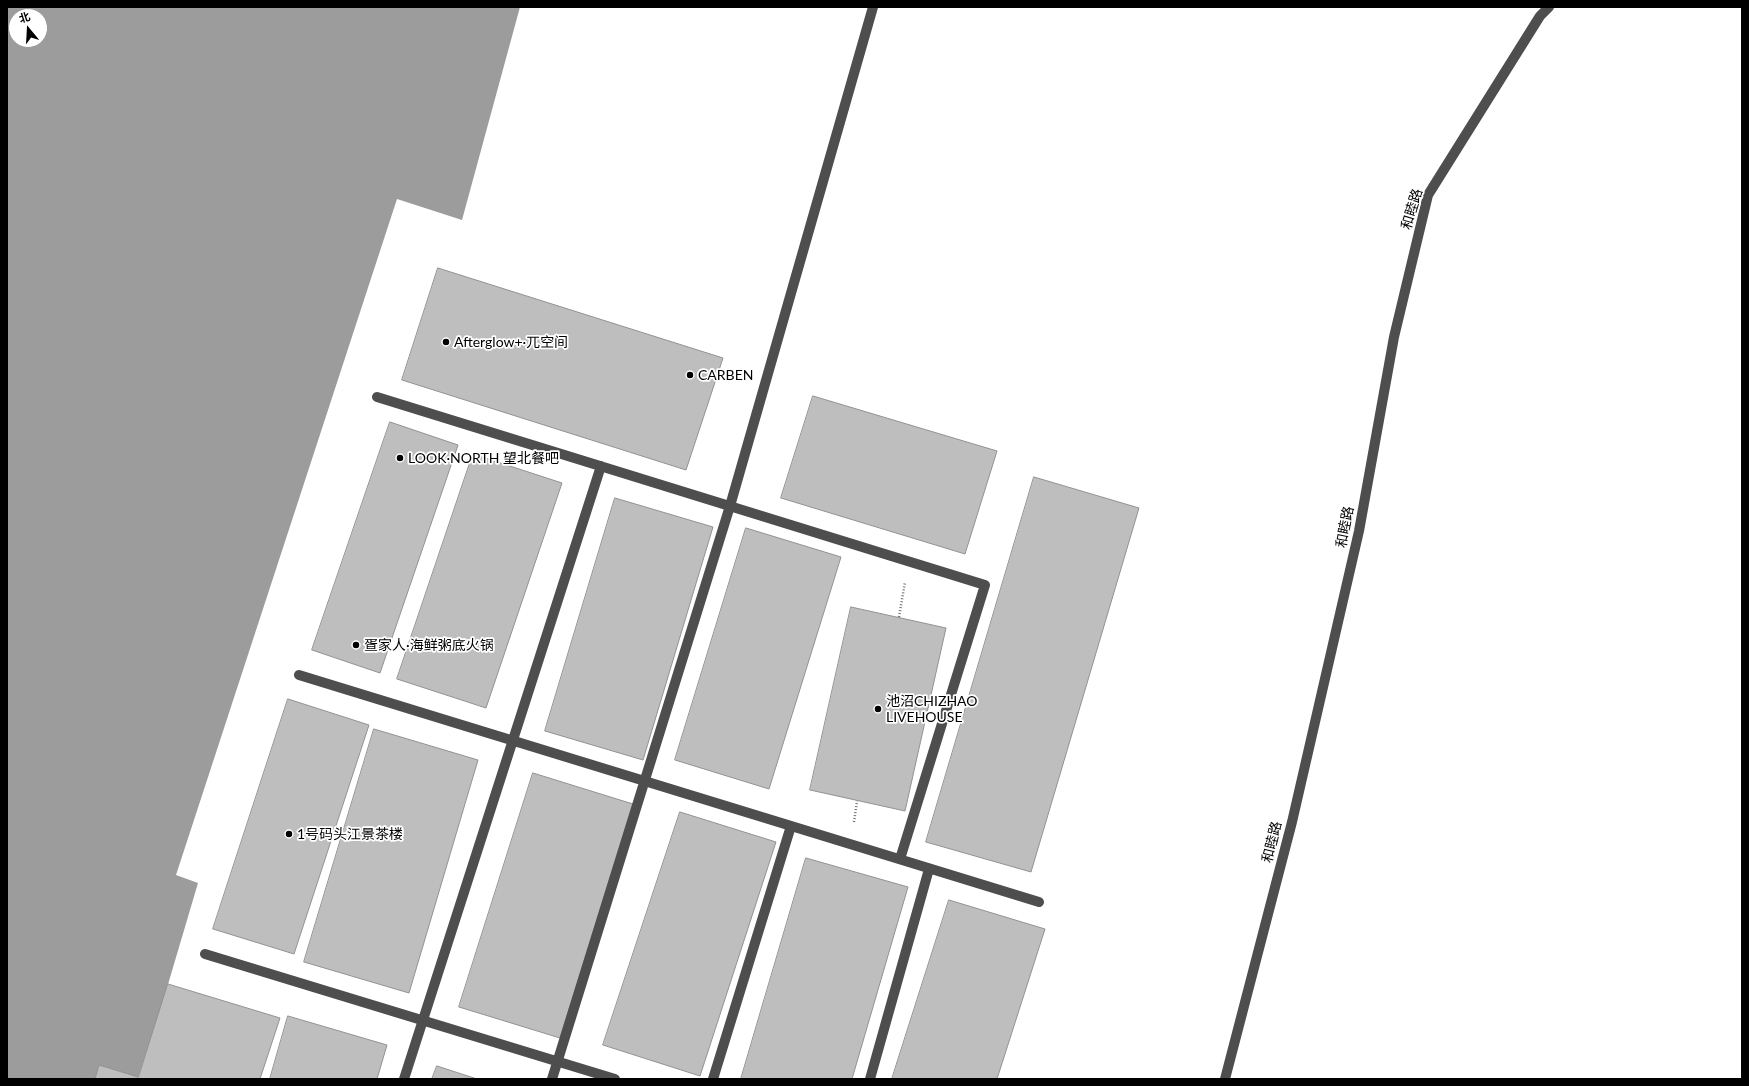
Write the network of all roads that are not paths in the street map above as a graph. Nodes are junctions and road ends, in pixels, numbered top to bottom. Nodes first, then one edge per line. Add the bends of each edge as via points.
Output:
1 (873, 7) edge
2 (1549, 7) edge
3 (377, 397) dead end
4 (601, 466) junction
5 (730, 506) junction
6 (299, 675) dead end
7 (513, 741) junction
8 (645, 781) junction
9 (791, 826) junction
10 (900, 859) junction
11 (929, 869) junction
12 (1039, 902) dead end
13 (204, 954) dead end
14 (423, 1021) junction
15 (558, 1061) junction
16 (404, 1079) edge
17 (552, 1079) edge
18 (615, 1079) edge
19 (713, 1079) edge
20 (870, 1079) edge
21 (1225, 1079) edge

1 - 5 street
2 - 21 street, 和睦路 via 1540,16 1428,195 1394,337 1359,531 1292,822
3 - 4 street
4 - 5 street
4 - 7 street
5 - 8 street
5 - 10 street via 985,585
6 - 7 street
7 - 8 street
7 - 14 street
8 - 9 street
8 - 15 street
9 - 10 street
9 - 19 street
10 - 11 street
11 - 12 street
11 - 20 street
13 - 14 street
14 - 15 street
14 - 16 street
15 - 17 street
15 - 18 street

